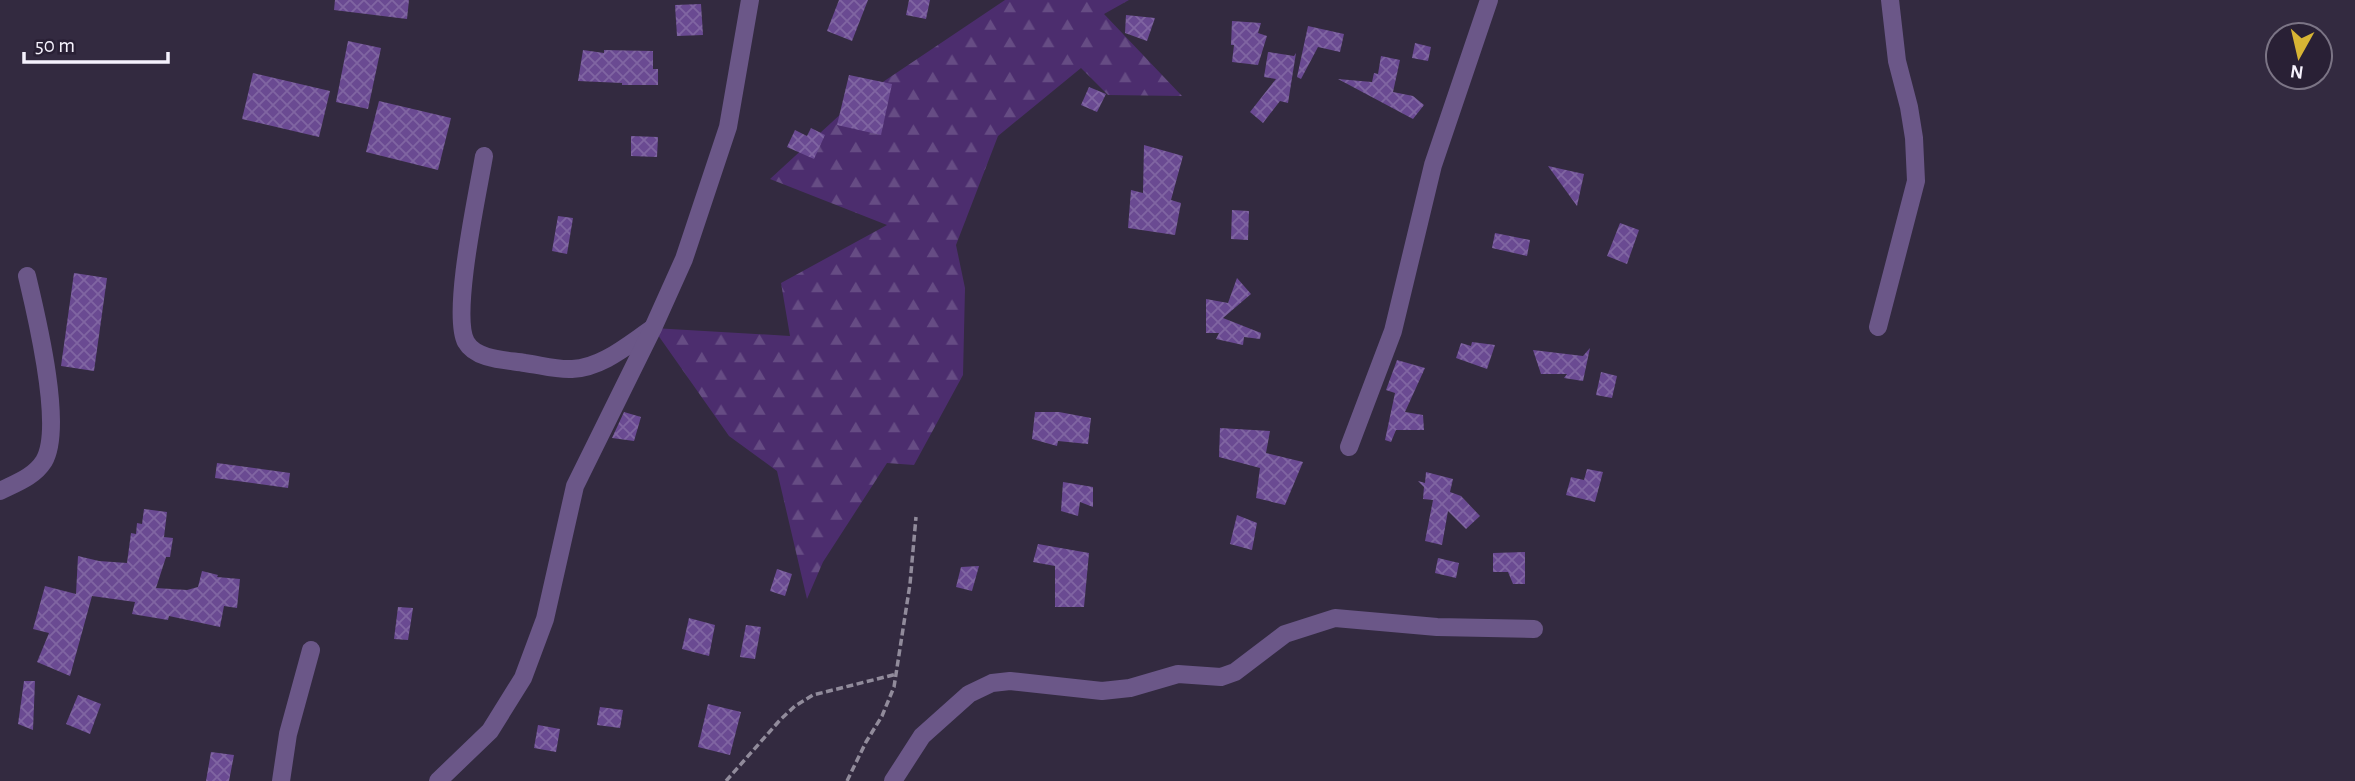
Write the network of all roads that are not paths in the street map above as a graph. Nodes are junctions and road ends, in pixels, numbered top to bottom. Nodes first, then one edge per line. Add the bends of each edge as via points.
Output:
1 (750, 0) edge
2 (1489, 0) edge
3 (1890, 0) edge
4 (484, 156) dead end
5 (27, 275) dead end
6 (1878, 327) dead end
7 (653, 328) junction
8 (1349, 447) dead end
9 (0, 491) edge
10 (1534, 629) dead end
11 (311, 650) dead end
12 (281, 781) edge
13 (438, 781) edge
14 (892, 781) edge

1 - 7 street via 728,127 684,258
2 - 8 street via 1433,164 1393,331
3 - 6 street via 1897,61 1914,138 1916,181
4 - 7 street via 463,286 466,343 494,359 572,369 605,359
5 - 9 street via 41,336 51,440 44,460 31,475
7 - 13 street via 575,485 545,619 523,678 490,732
10 - 14 street via 1335,618 1286,634 1222,677 1178,674 1102,691 992,683 969,694 922,736
11 - 12 street

